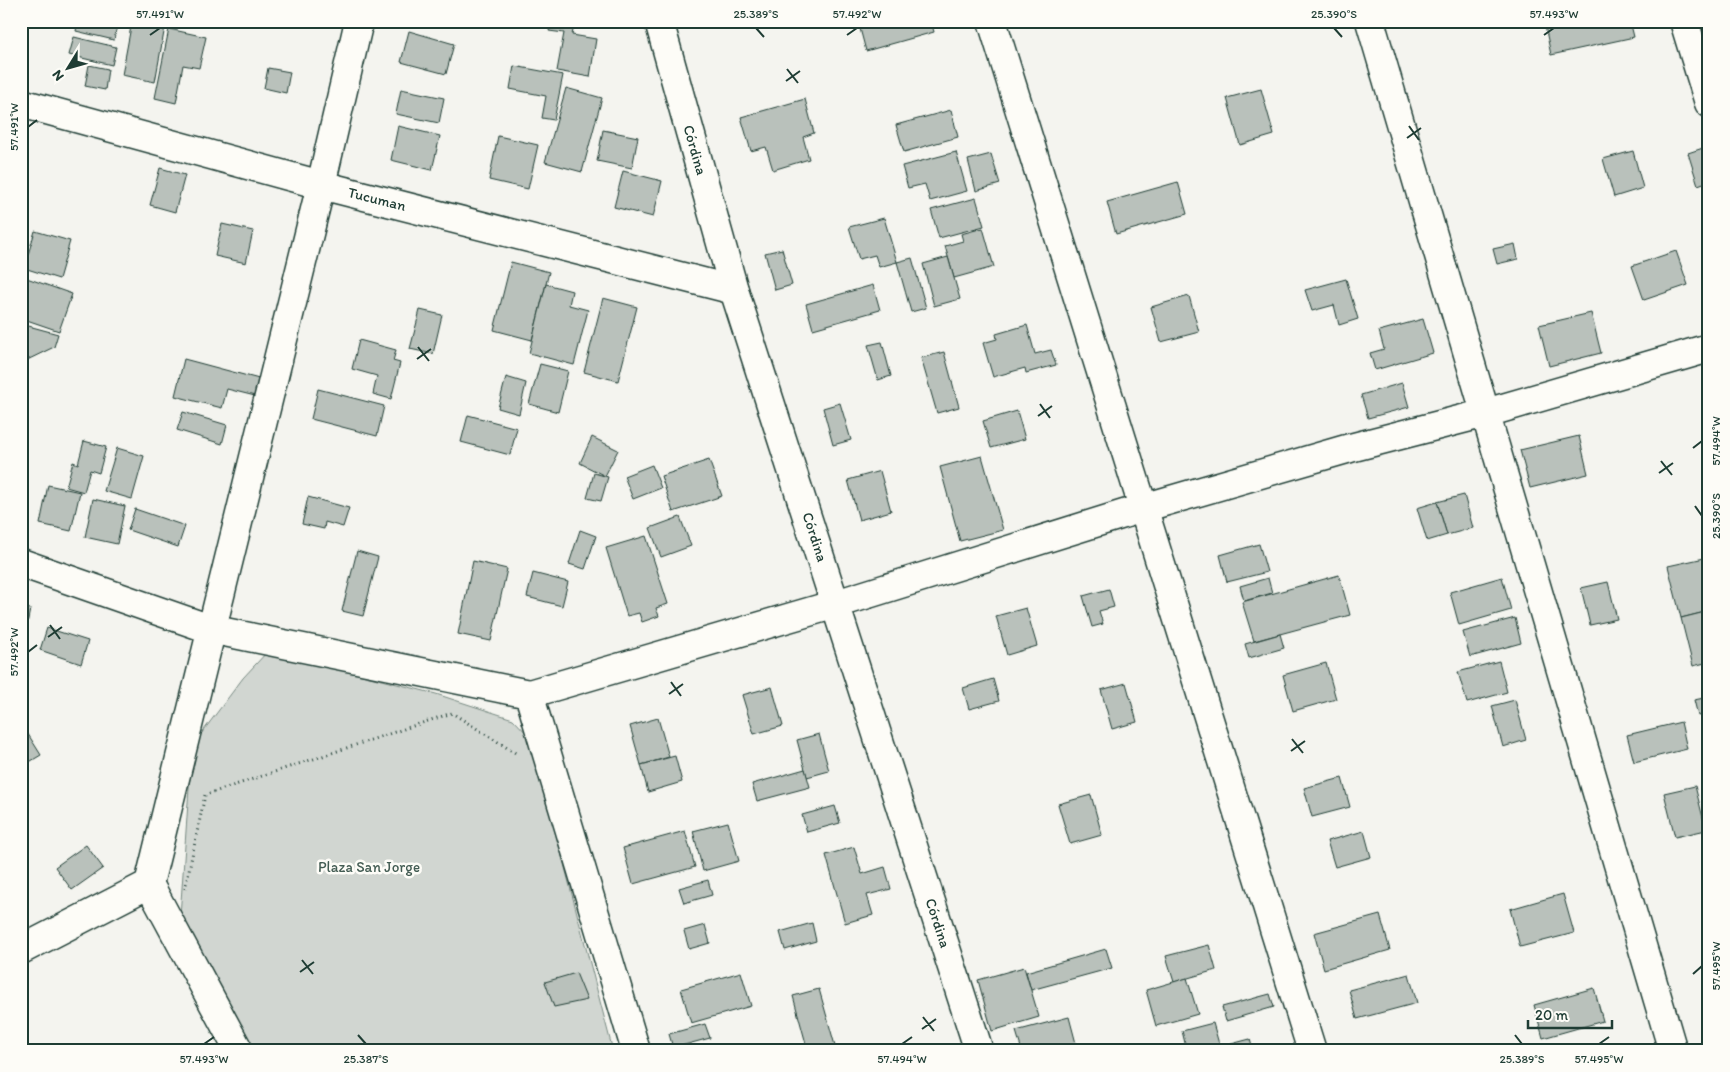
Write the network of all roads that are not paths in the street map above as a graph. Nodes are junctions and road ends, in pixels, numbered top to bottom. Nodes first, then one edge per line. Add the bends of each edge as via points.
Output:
1 (359, 21) edge
2 (659, 21) edge
3 (992, 21) edge
4 (1370, 21) edge
5 (1684, 21) edge
6 (21, 103) edge
7 (1709, 103) edge
8 (320, 185) junction
9 (734, 290) junction
10 (1709, 348) edge
11 (1486, 413) junction
12 (1143, 508) junction
13 (21, 563) edge
14 (836, 604) junction
15 (210, 629) junction
16 (529, 694) junction
17 (148, 884) junction
18 (21, 950) edge
19 (239, 1051) edge
20 (636, 1051) edge
21 (979, 1051) edge
22 (1312, 1051) edge
23 (1673, 1051) edge

1 - 8 street
2 - 9 street, Córdina
3 - 12 street
4 - 11 street
5 - 7 street
6 - 8 street, Tucuman
8 - 9 street, Tucuman
8 - 15 street
9 - 14 street, Córdina
10 - 11 street
11 - 12 street via 1350,448
11 - 23 street
12 - 14 street
12 - 22 street
13 - 15 street
14 - 16 street
14 - 21 street, Córdina
15 - 16 street
15 - 17 street
16 - 20 street
17 - 18 street
17 - 19 street

